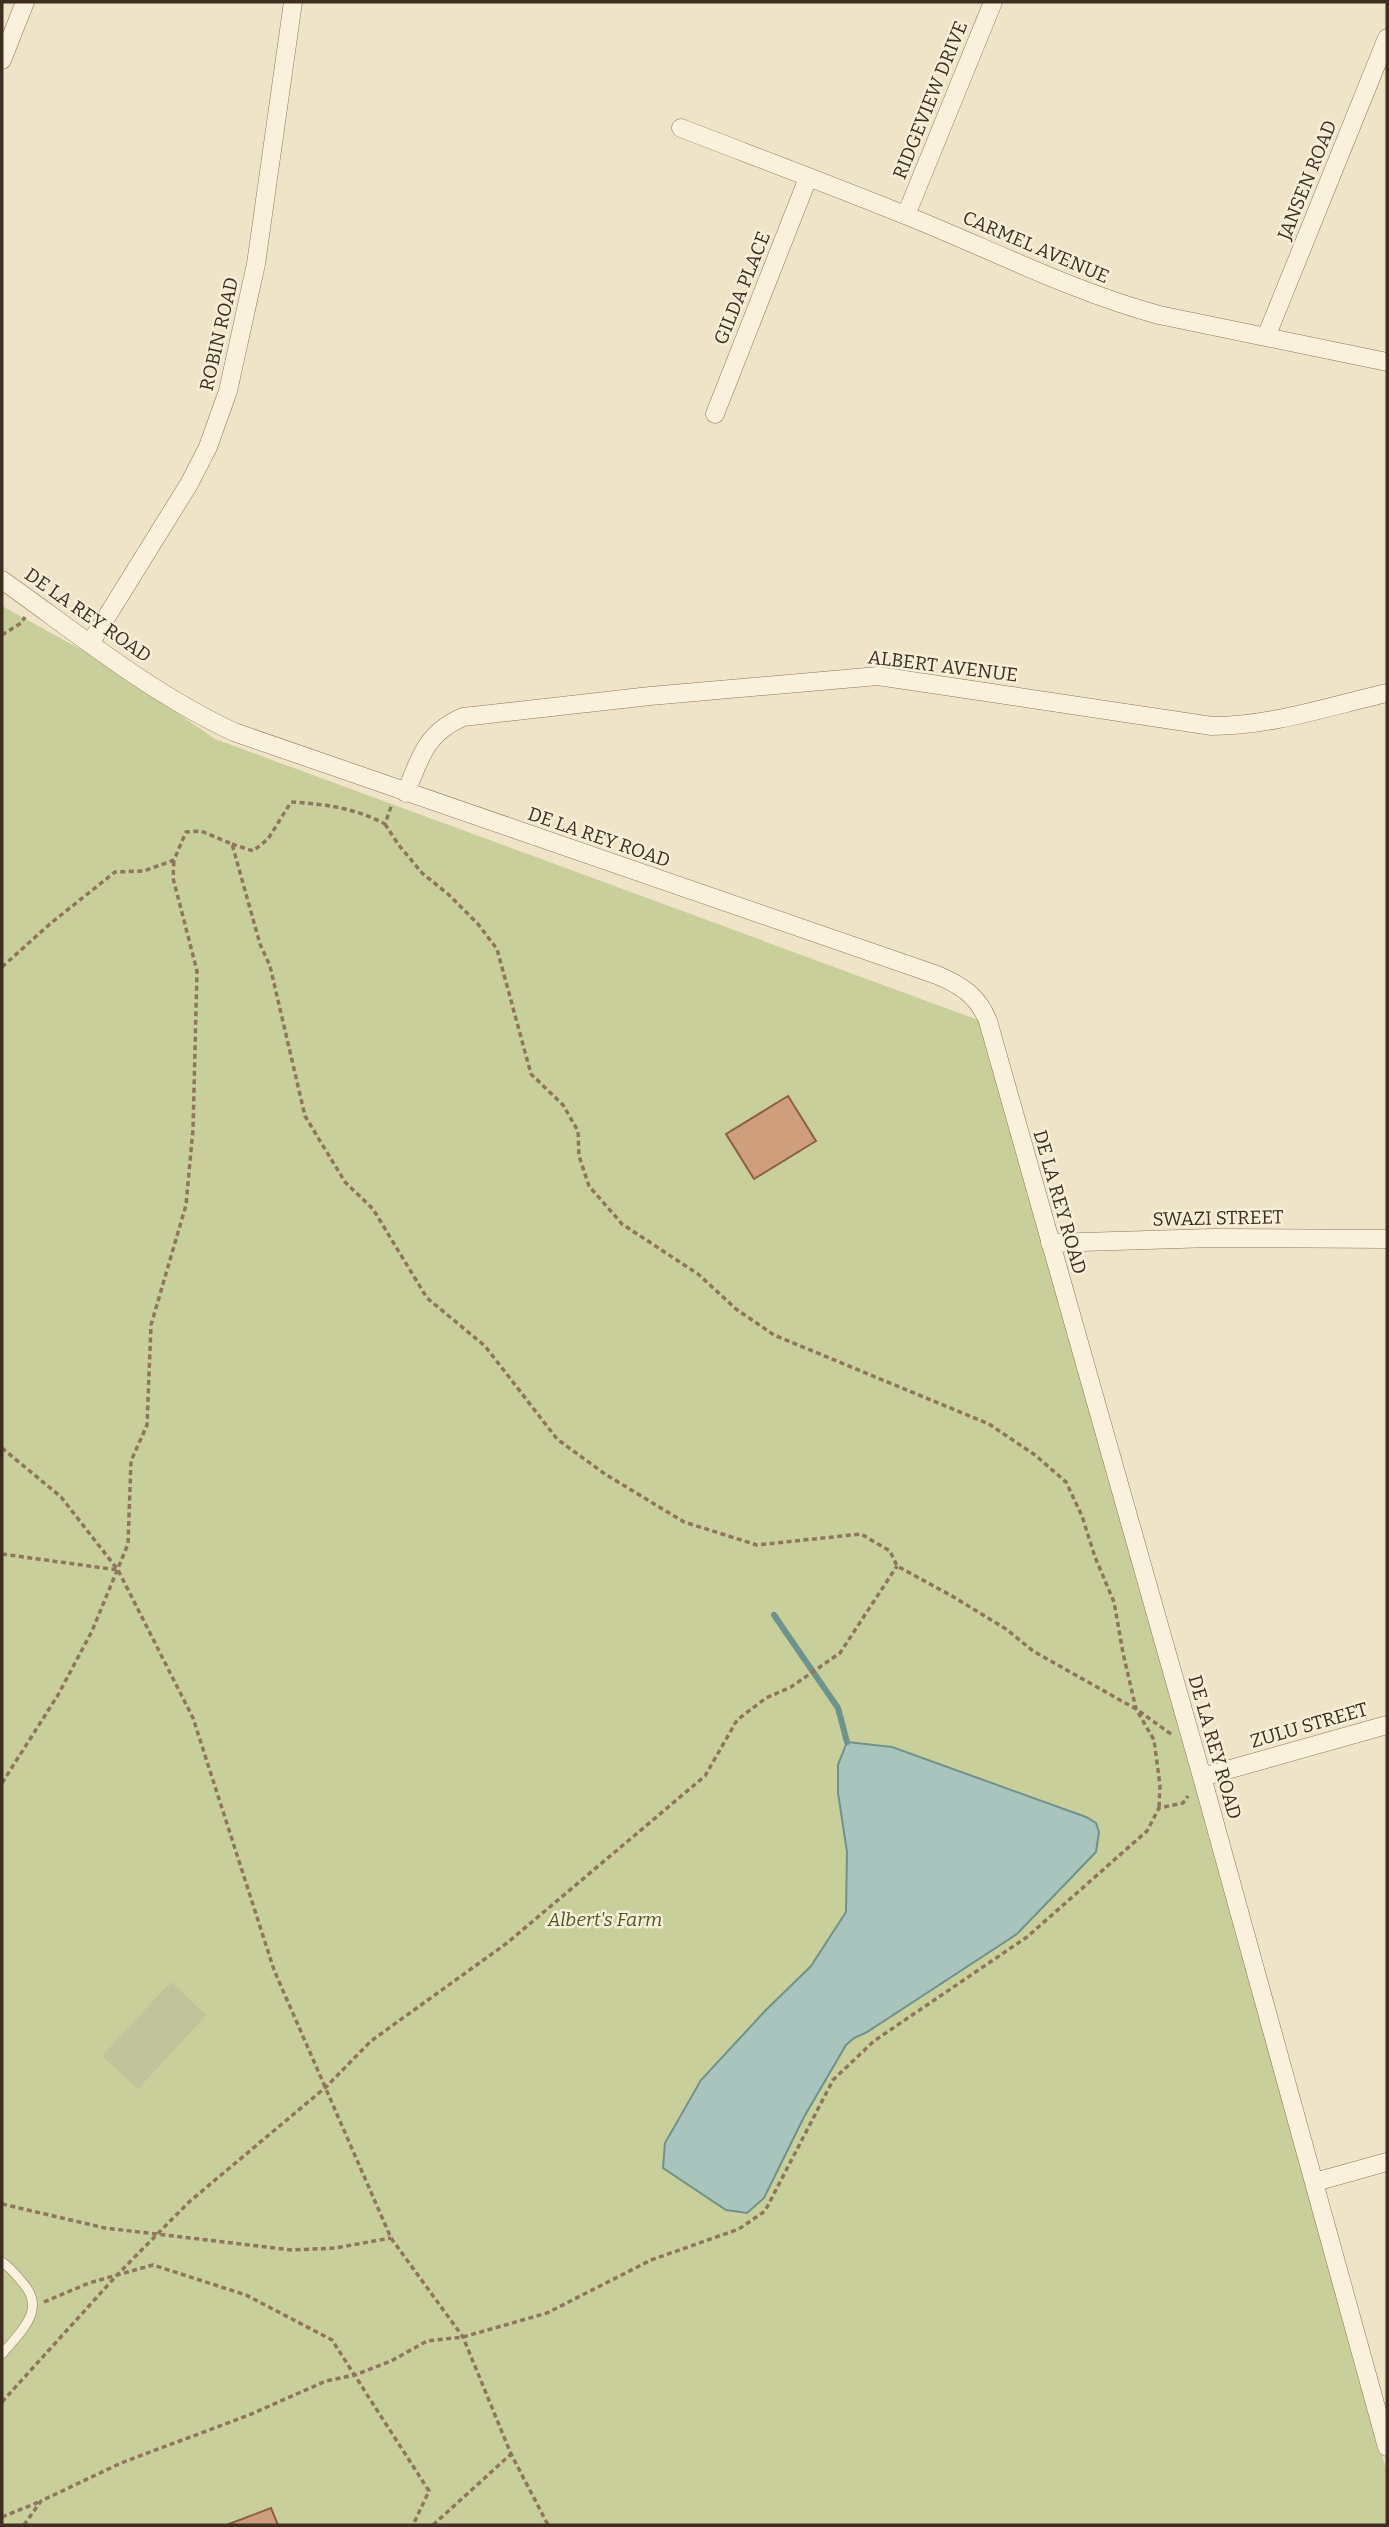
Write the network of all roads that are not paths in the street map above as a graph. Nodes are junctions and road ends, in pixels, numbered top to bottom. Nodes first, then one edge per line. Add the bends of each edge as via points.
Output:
1 (25, 2) edge
2 (293, 2) edge
3 (993, 2) edge
4 (1387, 38) edge
5 (2, 60) edge
6 (681, 128) dead end
7 (808, 178) junction
8 (905, 215) junction
9 (1266, 337) junction
10 (1387, 362) edge
11 (715, 414) dead end
12 (2, 580) edge
13 (90, 642) junction
14 (1387, 693) edge
15 (406, 793) junction
16 (1387, 1239) edge
17 (1050, 1243) junction
18 (1387, 1724) edge
19 (1202, 1777) junction
20 (1387, 2162) edge
21 (1315, 2182) junction
22 (2, 2262) edge
23 (2, 2354) edge
24 (1387, 2447) edge

1 - 5 street
2 - 13 street, ROBIN ROAD via 256,264 228,391 208,447 188,484
3 - 8 street, RIDGEVIEW DRIVE
4 - 9 street, JANSEN ROAD
6 - 7 street, CARMEL AVENUE
7 - 8 street, CARMEL AVENUE
7 - 11 street, GILDA PLACE
8 - 9 street, CARMEL AVENUE via 1089,294 1159,315
9 - 10 street, CARMEL AVENUE
12 - 13 street, DE LA REY ROAD
13 - 15 street, DE LA REY ROAD via 205,719 257,742
14 - 15 street, ALBERT AVENUE via 1231,726 878,676 650,696 463,717 444,726 429,742
15 - 17 street, DE LA REY ROAD via 937,975 967,990 988,1021
16 - 17 street, SWAZI STREET
17 - 19 street, DE LA REY ROAD
18 - 19 street, ZULU STREET
19 - 21 street, DE LA REY ROAD
20 - 21 street
21 - 24 street, DE LA REY ROAD
22 - 23 lane via 26,2286 33,2307 30,2319

